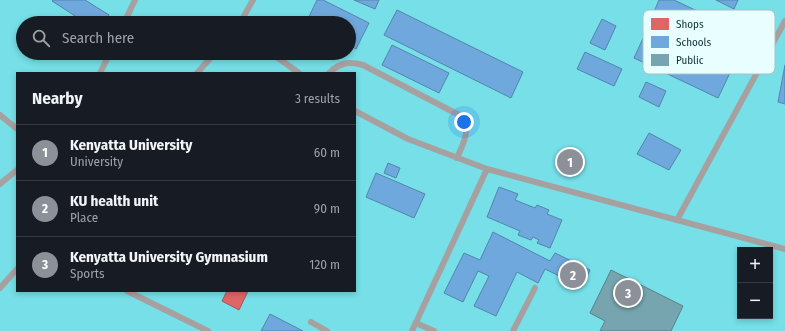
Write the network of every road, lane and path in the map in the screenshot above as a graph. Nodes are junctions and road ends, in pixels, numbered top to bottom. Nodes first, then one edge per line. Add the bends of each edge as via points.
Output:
1 (134, 0) edge
2 (253, 0) edge
3 (127, 16) edge
4 (244, 16) edge
5 (785, 21) edge
6 (775, 39) edge
7 (106, 60) edge
8 (209, 60) edge
9 (281, 60) edge
10 (100, 72) edge
11 (198, 72) edge
12 (298, 72) edge
13 (330, 72) edge
14 (756, 74) edge
15 (356, 112) edge
16 (0, 115) edge
17 (16, 128) edge
18 (457, 158) junction
19 (487, 169) junction
20 (16, 171) edge
21 (0, 184) edge
22 (677, 220) junction
23 (785, 249) edge
24 (16, 270) edge
25 (0, 288) edge
26 (535, 288) dead end
27 (129, 292) edge
28 (311, 322) dead end
29 (416, 323) junction
30 (208, 331) edge
31 (328, 331) edge
32 (412, 331) edge
33 (434, 331) edge
34 (513, 331) edge

1 - 3 lane
2 - 4 lane
5 - 6 lane
7 - 10 lane
8 - 11 lane
9 - 12 lane
13 - 18 lane via 345,62 363,65 461,116 465,121 466,130
14 - 22 lane
15 - 18 lane via 408,139
16 - 17 lane
18 - 19 lane
19 - 22 lane
19 - 29 lane
20 - 21 lane
22 - 23 lane
24 - 25 lane
26 - 34 lane
27 - 30 lane
28 - 31 lane
29 - 32 lane
29 - 33 lane

